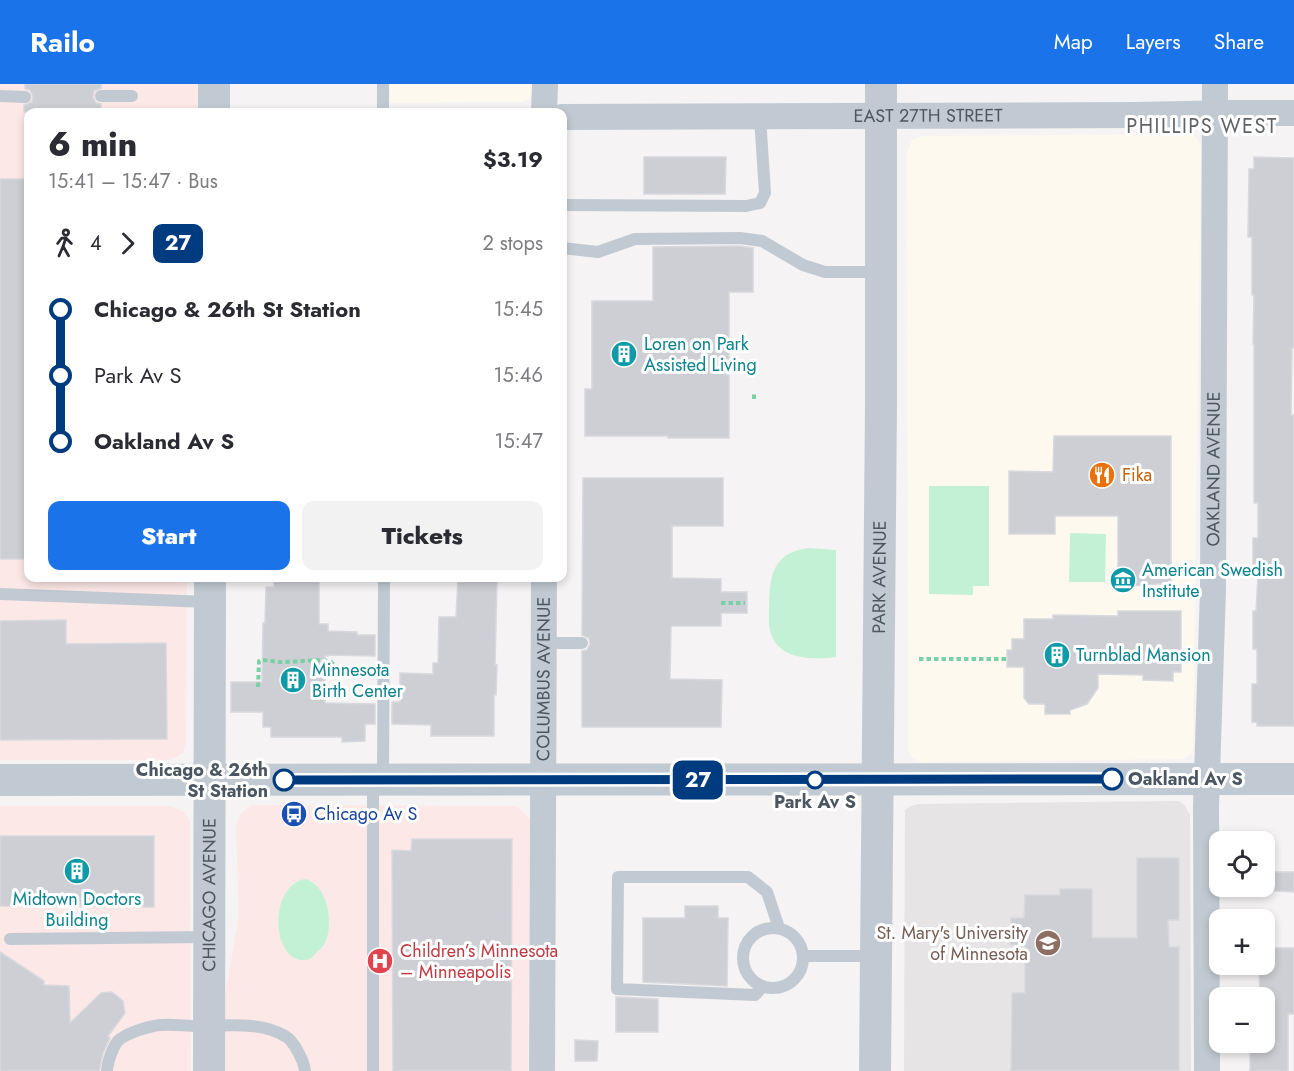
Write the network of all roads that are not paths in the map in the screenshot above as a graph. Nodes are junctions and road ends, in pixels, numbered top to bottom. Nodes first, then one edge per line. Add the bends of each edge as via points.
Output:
1 (214, 84) edge
2 (383, 84) edge
3 (545, 84) edge
4 (881, 84) edge
5 (1215, 84) edge
6 (0, 96) edge
7 (101, 96) dead end
8 (132, 96) dead end
9 (25, 97) dead end
10 (214, 108) edge
11 (383, 108) edge
12 (544, 108) edge
13 (1214, 113) junction
14 (1294, 113) edge
15 (881, 116) junction
16 (567, 117) edge
17 (760, 117) junction
18 (567, 205) edge
19 (567, 249) edge
20 (882, 273) junction
21 (384, 582) edge
22 (544, 582) edge
23 (210, 590) edge
24 (0, 594) edge
25 (544, 643) junction
26 (582, 643) dead end
27 (1207, 779) junction
28 (1294, 779) edge
29 (0, 780) edge
30 (210, 780) junction
31 (378, 780) junction
32 (877, 780) junction
33 (544, 781) junction
34 (779, 928) junction
35 (210, 937) junction
36 (10, 939) dead end
37 (804, 956) junction
38 (876, 956) junction
39 (763, 986) junction
40 (209, 1026) junction
41 (107, 1071) edge
42 (210, 1071) edge
43 (305, 1071) edge
44 (373, 1071) edge
45 (542, 1071) edge
46 (875, 1071) edge
47 (1207, 1071) edge

1 - 10 street
2 - 11 lane
3 - 12 street
4 - 15 street, PARK AVENUE
5 - 13 street, OAKLAND AVENUE
6 - 9 lane
7 - 8 lane
13 - 14 street, EAST 27TH STREET
13 - 15 street, EAST 27TH STREET
13 - 27 street, OAKLAND AVENUE via 1213,589
15 - 17 street, EAST 27TH STREET
15 - 20 street, PARK AVENUE
16 - 17 street, EAST 27TH STREET
17 - 18 lane via 765,193 760,203
19 - 20 lane via 598,252 635,239 740,238 762,241 803,266 825,272
20 - 32 street, PARK AVENUE
21 - 31 lane
22 - 25 street, COLUMBUS AVENUE
23 - 24 lane
23 - 30 street, CHICAGO AVENUE
25 - 26 lane
25 - 33 street, COLUMBUS AVENUE
27 - 28 street
27 - 32 street
27 - 47 street, OAKLAND AVENUE
29 - 30 street
30 - 31 street
30 - 35 street, CHICAGO AVENUE
31 - 33 street
31 - 44 lane
32 - 33 street
32 - 38 street, PARK AVENUE
33 - 45 street, COLUMBUS AVENUE
34 - 37 lane via 796,938
34 - 39 lane via 760,931 743,954 748,974
34 - 39 lane via 767,892 748,877 618,877 617,989 755,995
35 - 36 lane
35 - 40 street, CHICAGO AVENUE
37 - 38 lane
37 - 39 lane via 798,975 791,982 773,988
38 - 46 street, PARK AVENUE
40 - 41 lane via 161,1025 138,1030 118,1041
40 - 42 street, CHICAGO AVENUE
40 - 43 lane via 253,1026 288,1036

